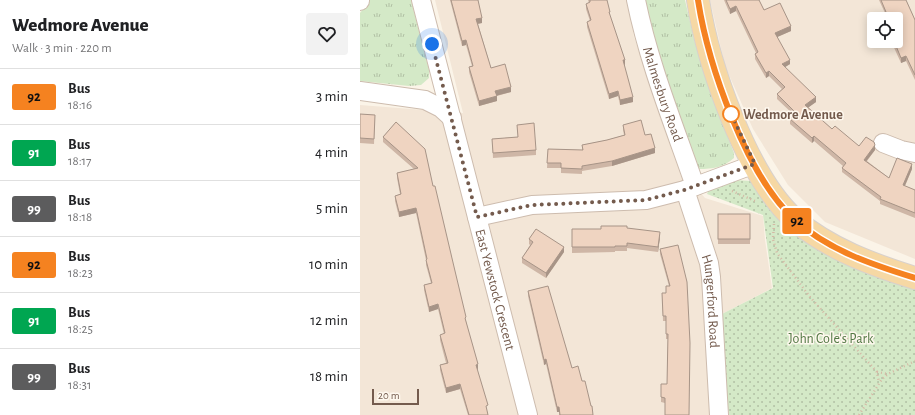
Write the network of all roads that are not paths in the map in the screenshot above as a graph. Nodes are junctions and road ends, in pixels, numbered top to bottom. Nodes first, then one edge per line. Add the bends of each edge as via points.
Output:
1 (421, 0) edge
2 (636, 0) edge
3 (698, 0) edge
4 (360, 91) edge
5 (452, 118) junction
6 (883, 143) dead end
7 (915, 154) edge
8 (755, 164) junction
9 (690, 188) junction
10 (477, 217) junction
11 (915, 278) edge
12 (528, 415) edge
13 (719, 415) edge

1 - 5 street, East Yewstock Crescent
2 - 9 street, Malmesbury Road
3 - 8 main road via 709,52 727,104
4 - 5 street via 425,100 442,108
5 - 10 street, East Yewstock Crescent
6 - 7 street
8 - 9 street
8 - 11 main road via 780,204 809,230 876,266
9 - 10 street via 646,200 532,205
9 - 13 street, Hungerford Road via 712,277
10 - 12 street, East Yewstock Crescent

